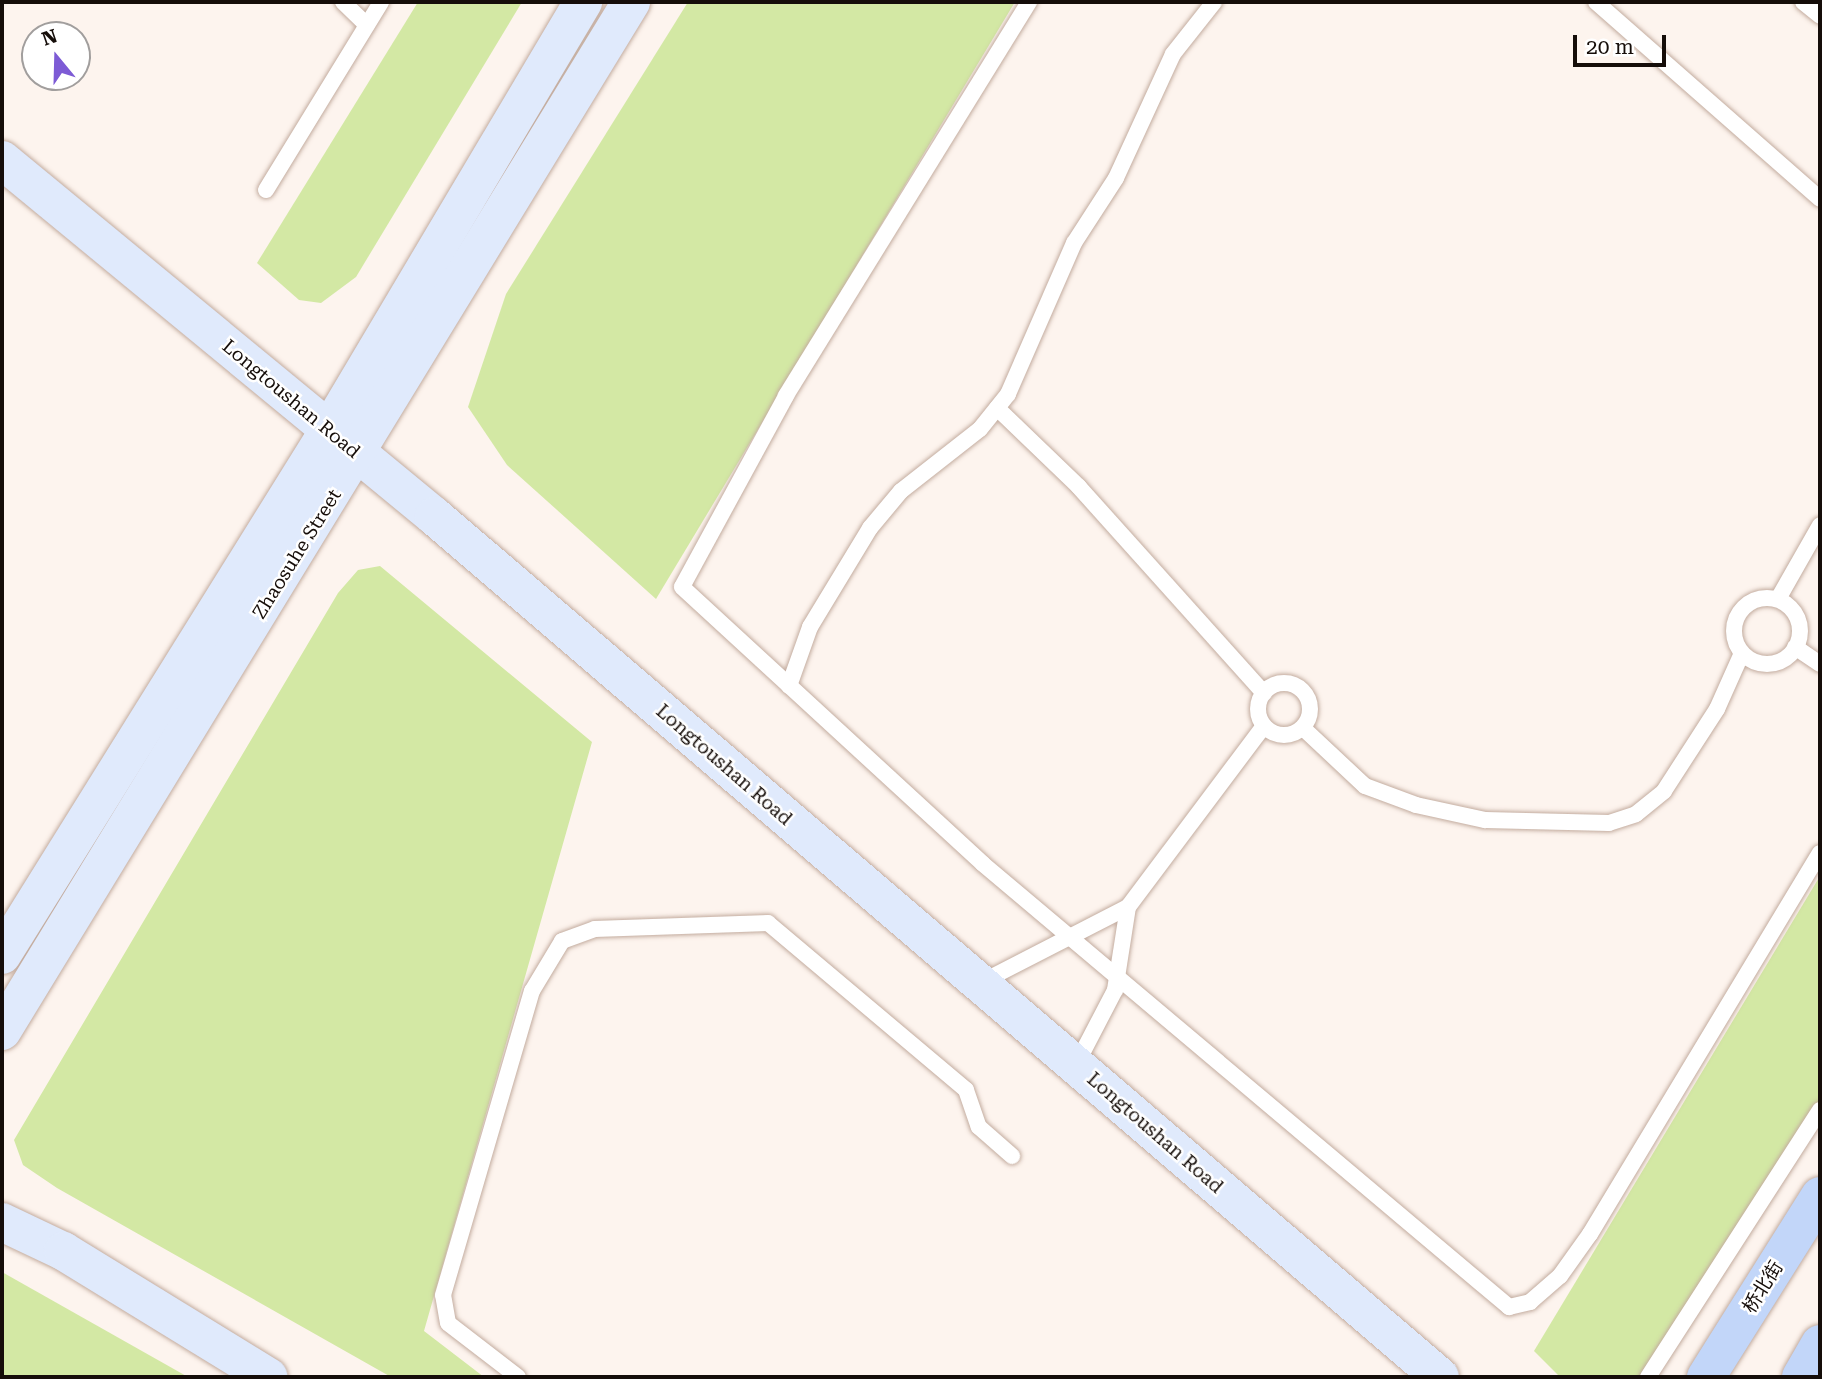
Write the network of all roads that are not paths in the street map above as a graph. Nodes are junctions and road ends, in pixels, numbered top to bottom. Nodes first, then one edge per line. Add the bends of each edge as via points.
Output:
1 (343, 2) edge
2 (381, 2) edge
3 (583, 2) edge
4 (631, 2) edge
5 (1029, 2) edge
6 (1214, 2) edge
7 (1596, 2) edge
8 (1803, 2) edge
9 (1820, 16) edge
10 (367, 25) junction
11 (2, 160) edge
12 (266, 190) dead end
13 (1820, 199) edge
14 (997, 408) junction
15 (329, 430) junction
16 (359, 454) junction
17 (1820, 524) edge
18 (1778, 598) junction
19 (1796, 647) junction
20 (1742, 653) junction
21 (1820, 664) edge
22 (789, 686) junction
23 (1264, 693) junction
24 (1263, 727) junction
25 (1303, 728) junction
26 (1820, 853) edge
27 (1128, 907) junction
28 (1065, 934) junction
29 (2, 955) edge
30 (1116, 978) junction
31 (980, 984) junction
32 (2, 1031) edge
33 (1076, 1065) junction
34 (1820, 1111) edge
35 (1012, 1156) dead end
36 (1820, 1196) edge
37 (2, 1222) edge
38 (1820, 1344) edge
39 (269, 1377) edge
40 (518, 1377) edge
41 (1440, 1377) edge
42 (1648, 1377) edge
43 (1706, 1377) edge
44 (1801, 1377) edge

1 - 10 lane
2 - 10 lane
3 - 15 street, Zhaosuhe Street
4 - 16 street, Zhaosuhe Street
5 - 22 lane via 786,396 682,587
6 - 14 lane via 1174,54
7 - 13 lane
8 - 9 lane
10 - 12 lane
11 - 15 street, Longtoushan Road
14 - 22 lane via 901,491 870,528 810,627
14 - 23 lane via 1079,488
15 - 16 street, Longtoushan Road
15 - 29 street, Zhaosuhe Street
16 - 31 street, Longtoushan Road
16 - 32 street, Zhaosuhe Street
17 - 18 lane
18 - 19 lane via 1796,613 1801,636
18 - 20 lane via 1754,599 1736,615 1733,639
19 - 20 lane via 1790,657 1768,666
19 - 21 lane
20 - 25 lane via 1717,709 1664,791 1636,814 1609,823 1485,820 1416,805 1365,786
22 - 28 lane
23 - 24 lane via 1257,712
23 - 25 lane via 1285,682 1299,687 1309,699
24 - 25 lane via 1291,736
24 - 27 lane
26 - 30 lane via 1590,1234 1560,1276 1530,1302 1509,1307
27 - 28 lane
27 - 30 lane
28 - 30 lane
28 - 31 lane
30 - 33 lane via 1104,1018
31 - 33 street, Longtoushan Road
33 - 41 street, Longtoushan Road
34 - 42 lane
35 - 40 lane via 979,1127 966,1090 768,923 595,929 562,941 532,991 443,1296 448,1323
36 - 43 main road, 桥北街
37 - 39 street via 63,1251
38 - 44 main road

